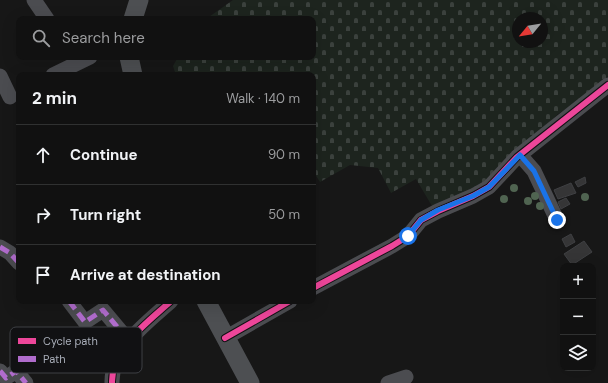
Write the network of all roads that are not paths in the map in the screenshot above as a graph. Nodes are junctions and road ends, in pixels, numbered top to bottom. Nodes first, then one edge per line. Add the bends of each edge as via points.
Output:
1 (34, 0) edge
2 (139, 0) edge
3 (45, 16) edge
4 (134, 16) edge
5 (77, 60) edge
6 (130, 60) edge
7 (58, 72) edge
8 (132, 72) edge
9 (0, 76) edge
10 (608, 85) edge
11 (10, 97) edge
12 (520, 155) junction
13 (557, 220) dead end
14 (0, 247) edge
15 (16, 260) edge
16 (316, 286) edge
17 (70, 304) edge
18 (168, 304) edge
19 (208, 304) edge
20 (285, 304) edge
21 (117, 327) edge
22 (142, 329) edge
23 (226, 338) junction
24 (0, 372) edge
25 (13, 373) edge
26 (18, 373) edge
27 (113, 373) edge
28 (406, 377) dead end
29 (26, 383) edge
30 (112, 383) edge
31 (250, 383) edge
32 (388, 383) edge

1 - 3 street
2 - 4 main road
5 - 7 street
6 - 8 main road
9 - 11 street
10 - 12 street
12 - 13 street via 534,171
12 - 16 street via 489,187 438,210 421,220 408,236
14 - 15 street via 10,252
17 - 21 street via 85,322 103,310
18 - 22 street
19 - 23 main road
20 - 23 street
23 - 31 main road
24 - 25 street via 6,378
26 - 29 street
27 - 30 street
28 - 32 street

